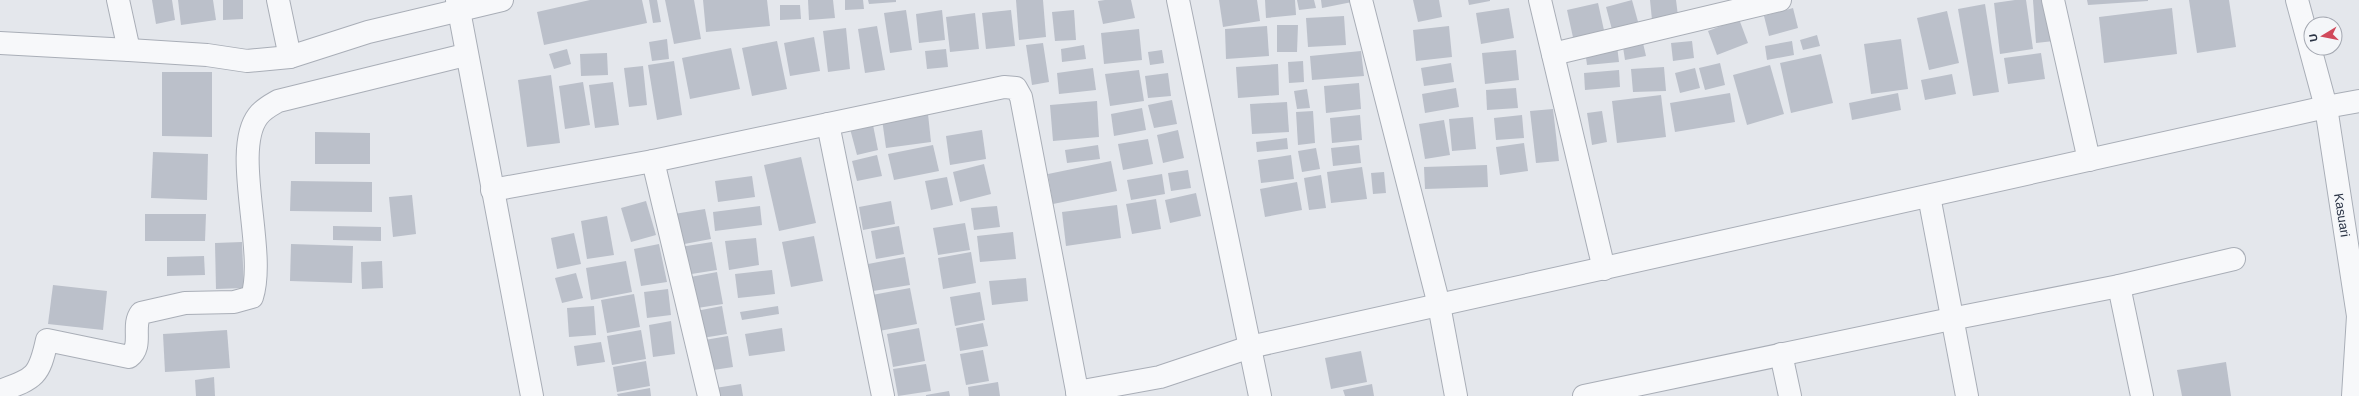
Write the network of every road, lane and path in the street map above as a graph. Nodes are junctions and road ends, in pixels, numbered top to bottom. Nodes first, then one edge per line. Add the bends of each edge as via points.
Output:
1 (118, 0) edge
2 (278, 0) edge
3 (502, 0) edge
4 (1178, 0) edge
5 (1361, 0) edge
6 (1540, 0) edge
7 (1780, 0) edge
8 (2053, 0) edge
9 (2297, 0) edge
10 (458, 5) edge
11 (1706, 8) edge
12 (0, 43) edge
13 (129, 50) junction
14 (1553, 54) junction
15 (466, 55) junction
16 (290, 57) junction
17 (2359, 102) edge
18 (2326, 107) junction
19 (828, 124) junction
20 (2088, 160) junction
21 (653, 161) junction
22 (492, 190) junction
23 (1930, 196) junction
24 (2234, 259) dead end
25 (1604, 269) junction
26 (2119, 286) junction
27 (1439, 305) junction
28 (2358, 316) edge
29 (1951, 319) junction
30 (1250, 348) junction
31 (1781, 354) junction
32 (0, 392) edge
33 (1613, 393) edge
34 (1077, 394) edge
35 (532, 396) edge
36 (709, 396) edge
37 (883, 396) edge
38 (1260, 396) edge
39 (1456, 396) edge
40 (1584, 396) edge
41 (1790, 396) edge
42 (1967, 396) edge
43 (2142, 396) edge
44 (2353, 396) edge

1 - 13 street
2 - 16 street
3 - 10 street
4 - 30 street
5 - 27 street
6 - 14 street
7 - 11 street
8 - 20 street
9 - 18 street, Kasuari
10 - 15 street
10 - 16 street
11 - 14 street
12 - 13 street
13 - 16 street via 207,55 248,61
14 - 25 street
15 - 22 street
15 - 32 street via 278,101 269,106 258,116 248,144 256,275 252,297 234,302 185,303 141,313 137,320 136,348 129,357 47,340 42,364 33,377
17 - 18 street
18 - 20 street
18 - 28 street, Kasuari
19 - 21 street
19 - 34 street via 1004,86 1016,88 1021,97
19 - 37 street
20 - 23 street
21 - 22 street
21 - 36 street
22 - 35 street
23 - 25 street
23 - 29 street
24 - 26 street
25 - 27 street
26 - 29 street
26 - 43 street
27 - 30 street
27 - 39 street
28 - 44 street, Kasuari
29 - 31 street
29 - 42 street
30 - 34 street via 1160,377
30 - 38 street
31 - 33 street
31 - 41 street
33 - 40 street

